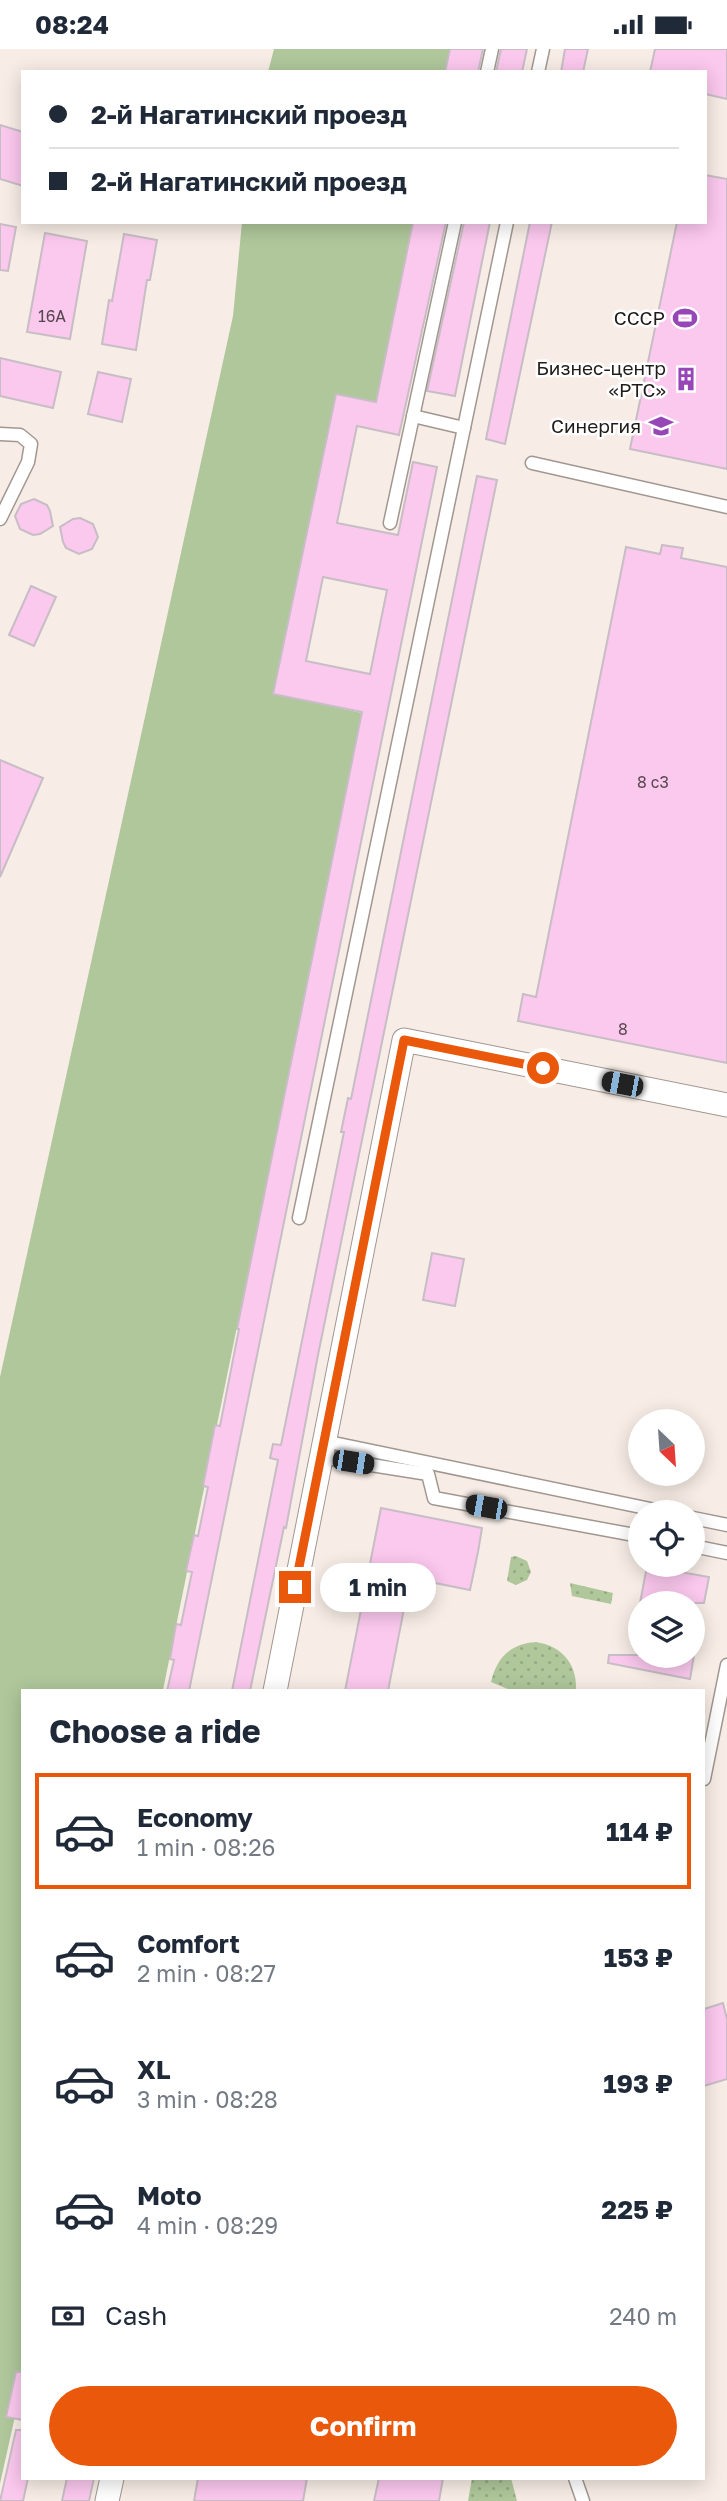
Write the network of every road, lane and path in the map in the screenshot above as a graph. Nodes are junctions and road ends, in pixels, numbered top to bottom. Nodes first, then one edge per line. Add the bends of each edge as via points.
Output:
1 (492, 49) edge
2 (543, 49) edge
3 (487, 70) edge
4 (538, 70) edge
5 (455, 224) edge
6 (507, 224) edge
7 (413, 416) junction
8 (464, 428) junction
9 (0, 434) edge
10 (531, 463) dead end
11 (727, 507) edge
12 (0, 519) edge
13 (390, 523) dead end
14 (727, 1105) edge
15 (299, 1218) dead end
16 (323, 1449) junction
17 (628, 1505) edge
18 (705, 1520) edge
19 (727, 1525) edge
20 (628, 1534) edge
21 (705, 1548) edge
22 (727, 1553) edge
23 (727, 1665) edge
24 (725, 1688) edge
25 (275, 1689) edge
26 (705, 1775) edge
27 (112, 2480) edge
28 (576, 2480) edge
29 (107, 2501) edge
30 (583, 2501) edge

1 - 3 lane
2 - 4 lane
5 - 7 lane
6 - 8 lane
7 - 8 lane
7 - 13 lane
8 - 15 lane
9 - 12 lane via 20,435 31,445 28,462
10 - 11 lane
14 - 16 street via 404,1040
16 - 17 lane
16 - 20 lane via 428,1474 434,1498
16 - 25 street
18 - 19 lane
21 - 22 lane
23 - 24 lane
24 - 26 lane
27 - 29 street
28 - 30 lane

